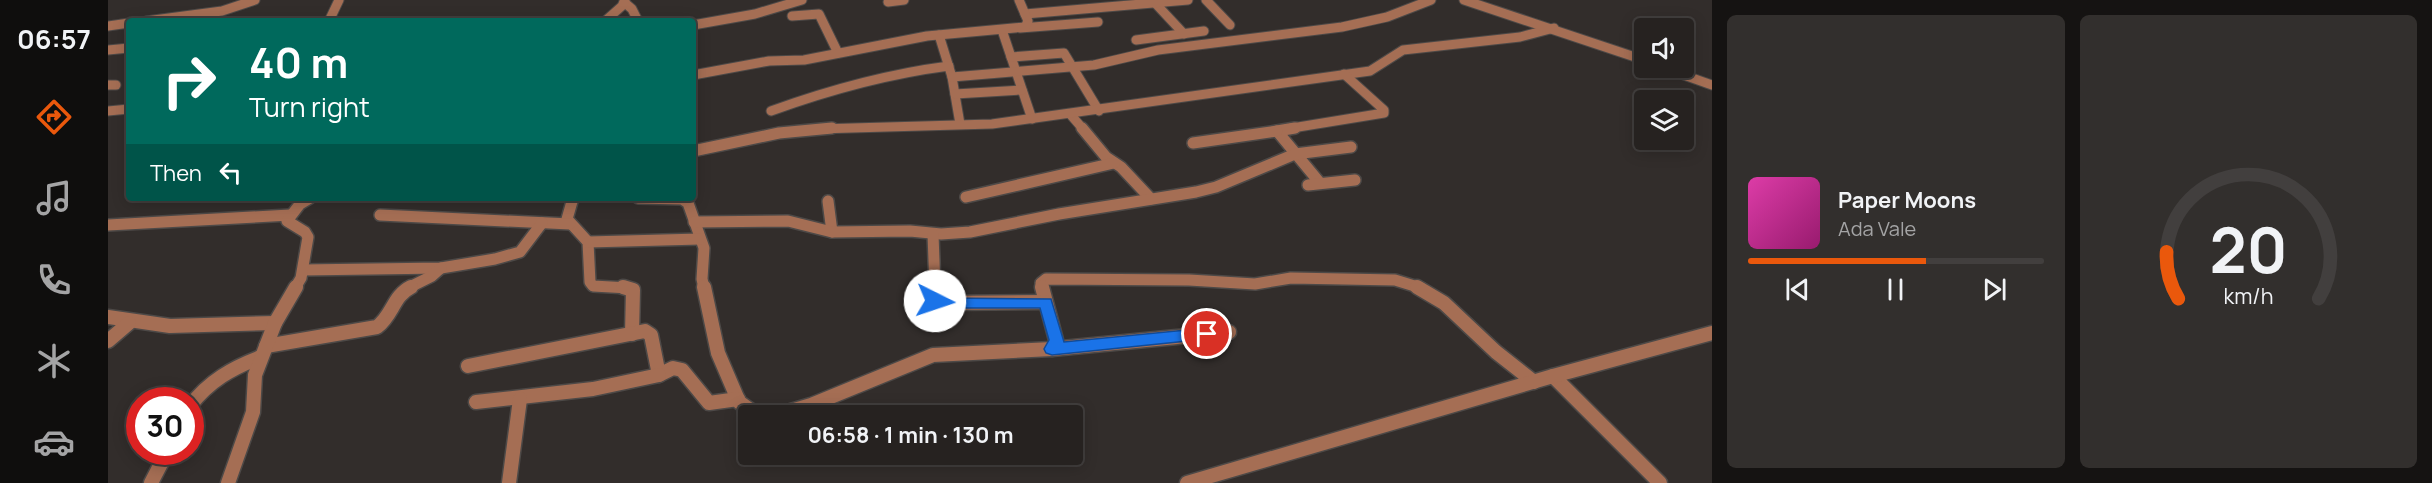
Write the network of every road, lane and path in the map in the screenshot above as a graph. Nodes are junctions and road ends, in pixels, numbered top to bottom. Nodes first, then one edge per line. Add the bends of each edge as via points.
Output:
1 (255, 0) edge
2 (339, 0) edge
3 (802, 0) edge
4 (904, 0) edge
5 (1019, 0) edge
6 (1188, 0) edge
7 (1206, 0) edge
8 (1431, 0) edge
9 (1464, 0) edge
10 (625, 1) edge
11 (888, 2) dead end
12 (1156, 4) junction
13 (1025, 14) junction
14 (792, 16) dead end
15 (169, 18) edge
16 (330, 18) edge
17 (608, 18) edge
18 (636, 18) edge
19 (1098, 22) dead end
20 (126, 23) edge
21 (696, 24) edge
22 (1230, 25) dead end
23 (108, 26) edge
24 (1020, 28) junction
25 (1554, 28) junction
26 (1002, 30) junction
27 (1204, 31) dead end
28 (1184, 34) junction
29 (939, 35) junction
30 (1136, 40) dead end
31 (126, 48) edge
32 (108, 50) edge
33 (838, 53) junction
34 (1634, 56) edge
35 (1011, 57) junction
36 (948, 66) junction
37 (1073, 67) junction
38 (1016, 73) junction
39 (696, 74) edge
40 (1344, 74) junction
41 (952, 77) junction
42 (1692, 78) edge
43 (1712, 85) edge
44 (1022, 90) junction
45 (955, 94) junction
46 (126, 109) edge
47 (108, 111) edge
48 (771, 111) dead end
49 (1099, 111) junction
50 (1071, 114) junction
51 (1032, 119) junction
52 (960, 124) junction
53 (1277, 131) junction
54 (1193, 143) dead end
55 (1351, 147) dead end
56 (696, 150) edge
57 (1295, 154) junction
58 (1114, 163) junction
59 (1355, 180) dead end
60 (1320, 183) junction
61 (1308, 184) dead end
62 (966, 197) dead end
63 (1151, 199) junction
64 (306, 201) edge
65 (572, 201) edge
66 (684, 201) edge
67 (828, 201) dead end
68 (290, 215) junction
69 (380, 215) dead end
70 (694, 222) junction
71 (542, 223) junction
72 (570, 224) junction
73 (108, 225) edge
74 (832, 232) junction
75 (933, 234) junction
76 (699, 238) junction
77 (588, 242) junction
78 (441, 268) junction
79 (303, 270) junction
80 (1046, 302) junction
81 (108, 317) edge
82 (275, 322) junction
83 (129, 323) junction
84 (1229, 332) dead end
85 (1712, 333) edge
86 (632, 334) junction
87 (108, 341) edge
88 (1052, 349) junction
89 (264, 352) junction
90 (468, 366) dead end
91 (659, 375) junction
92 (1553, 376) junction
93 (1534, 382) junction
94 (204, 389) edge
95 (520, 399) junction
96 (738, 399) junction
97 (476, 402) dead end
98 (160, 465) edge
99 (151, 483) edge
100 (228, 483) edge
101 (509, 483) edge
102 (1187, 483) edge
103 (1660, 483) edge

1 - 15 street via 222,11
2 - 16 street
3 - 21 street via 755,14
4 - 11 street
5 - 13 street
6 - 12 street
7 - 22 street
8 - 37 street via 1350,26 1158,50
9 - 25 street
10 - 17 street
10 - 18 street
12 - 13 street
12 - 28 street
13 - 24 street via 1027,25
14 - 33 street via 819,14
19 - 24 street
20 - 23 street
24 - 26 street
25 - 34 street
25 - 40 street via 1520,38 1403,50 1377,69
26 - 29 street
26 - 35 street
27 - 28 street
28 - 30 street
29 - 33 street
29 - 36 street
31 - 32 street
33 - 39 street
35 - 37 street via 1060,53 1067,56
35 - 38 street
36 - 41 street
36 - 48 street via 863,80
37 - 38 street
37 - 49 street
38 - 41 street
38 - 44 street
40 - 49 street
40 - 53 street via 1384,113
41 - 45 street
42 - 43 street
44 - 45 street
44 - 51 street
45 - 52 street
46 - 47 street
49 - 50 street
50 - 51 street
50 - 58 street
51 - 52 street
52 - 56 street via 842,126 779,133
53 - 54 street
53 - 57 street
55 - 57 street
57 - 60 street
57 - 63 street via 1216,188
58 - 62 street
58 - 63 street
59 - 60 street
60 - 61 street
63 - 75 street via 970,232
64 - 68 street
65 - 72 street via 567,219
66 - 70 street
67 - 74 street
68 - 73 street
68 - 79 street via 287,221 308,237
69 - 71 street
70 - 74 street via 788,221
70 - 76 street
71 - 72 street
71 - 78 street via 520,252
72 - 77 street
74 - 75 street
75 - 80 street via 935,301
76 - 77 street
76 - 96 street via 704,248 702,279 718,353
77 - 86 street via 593,286 633,290
78 - 79 street
78 - 89 street via 402,292 389,318 377,327
79 - 82 street
80 - 88 street via 1056,340
80 - 93 street via 1041,283 1046,279 1255,284 1291,278 1348,278 1411,282 1446,303 1485,343
81 - 83 street
82 - 83 street via 221,326
82 - 89 street
83 - 87 street
84 - 88 street
85 - 92 street
86 - 90 street
86 - 91 street via 651,335
88 - 96 street via 933,355 781,414 757,415
89 - 94 street
89 - 100 street via 255,375 253,412
91 - 95 street
91 - 96 street via 673,368 682,370 709,403
92 - 93 street
92 - 103 street
93 - 102 street
95 - 97 street
95 - 101 street
98 - 99 street

